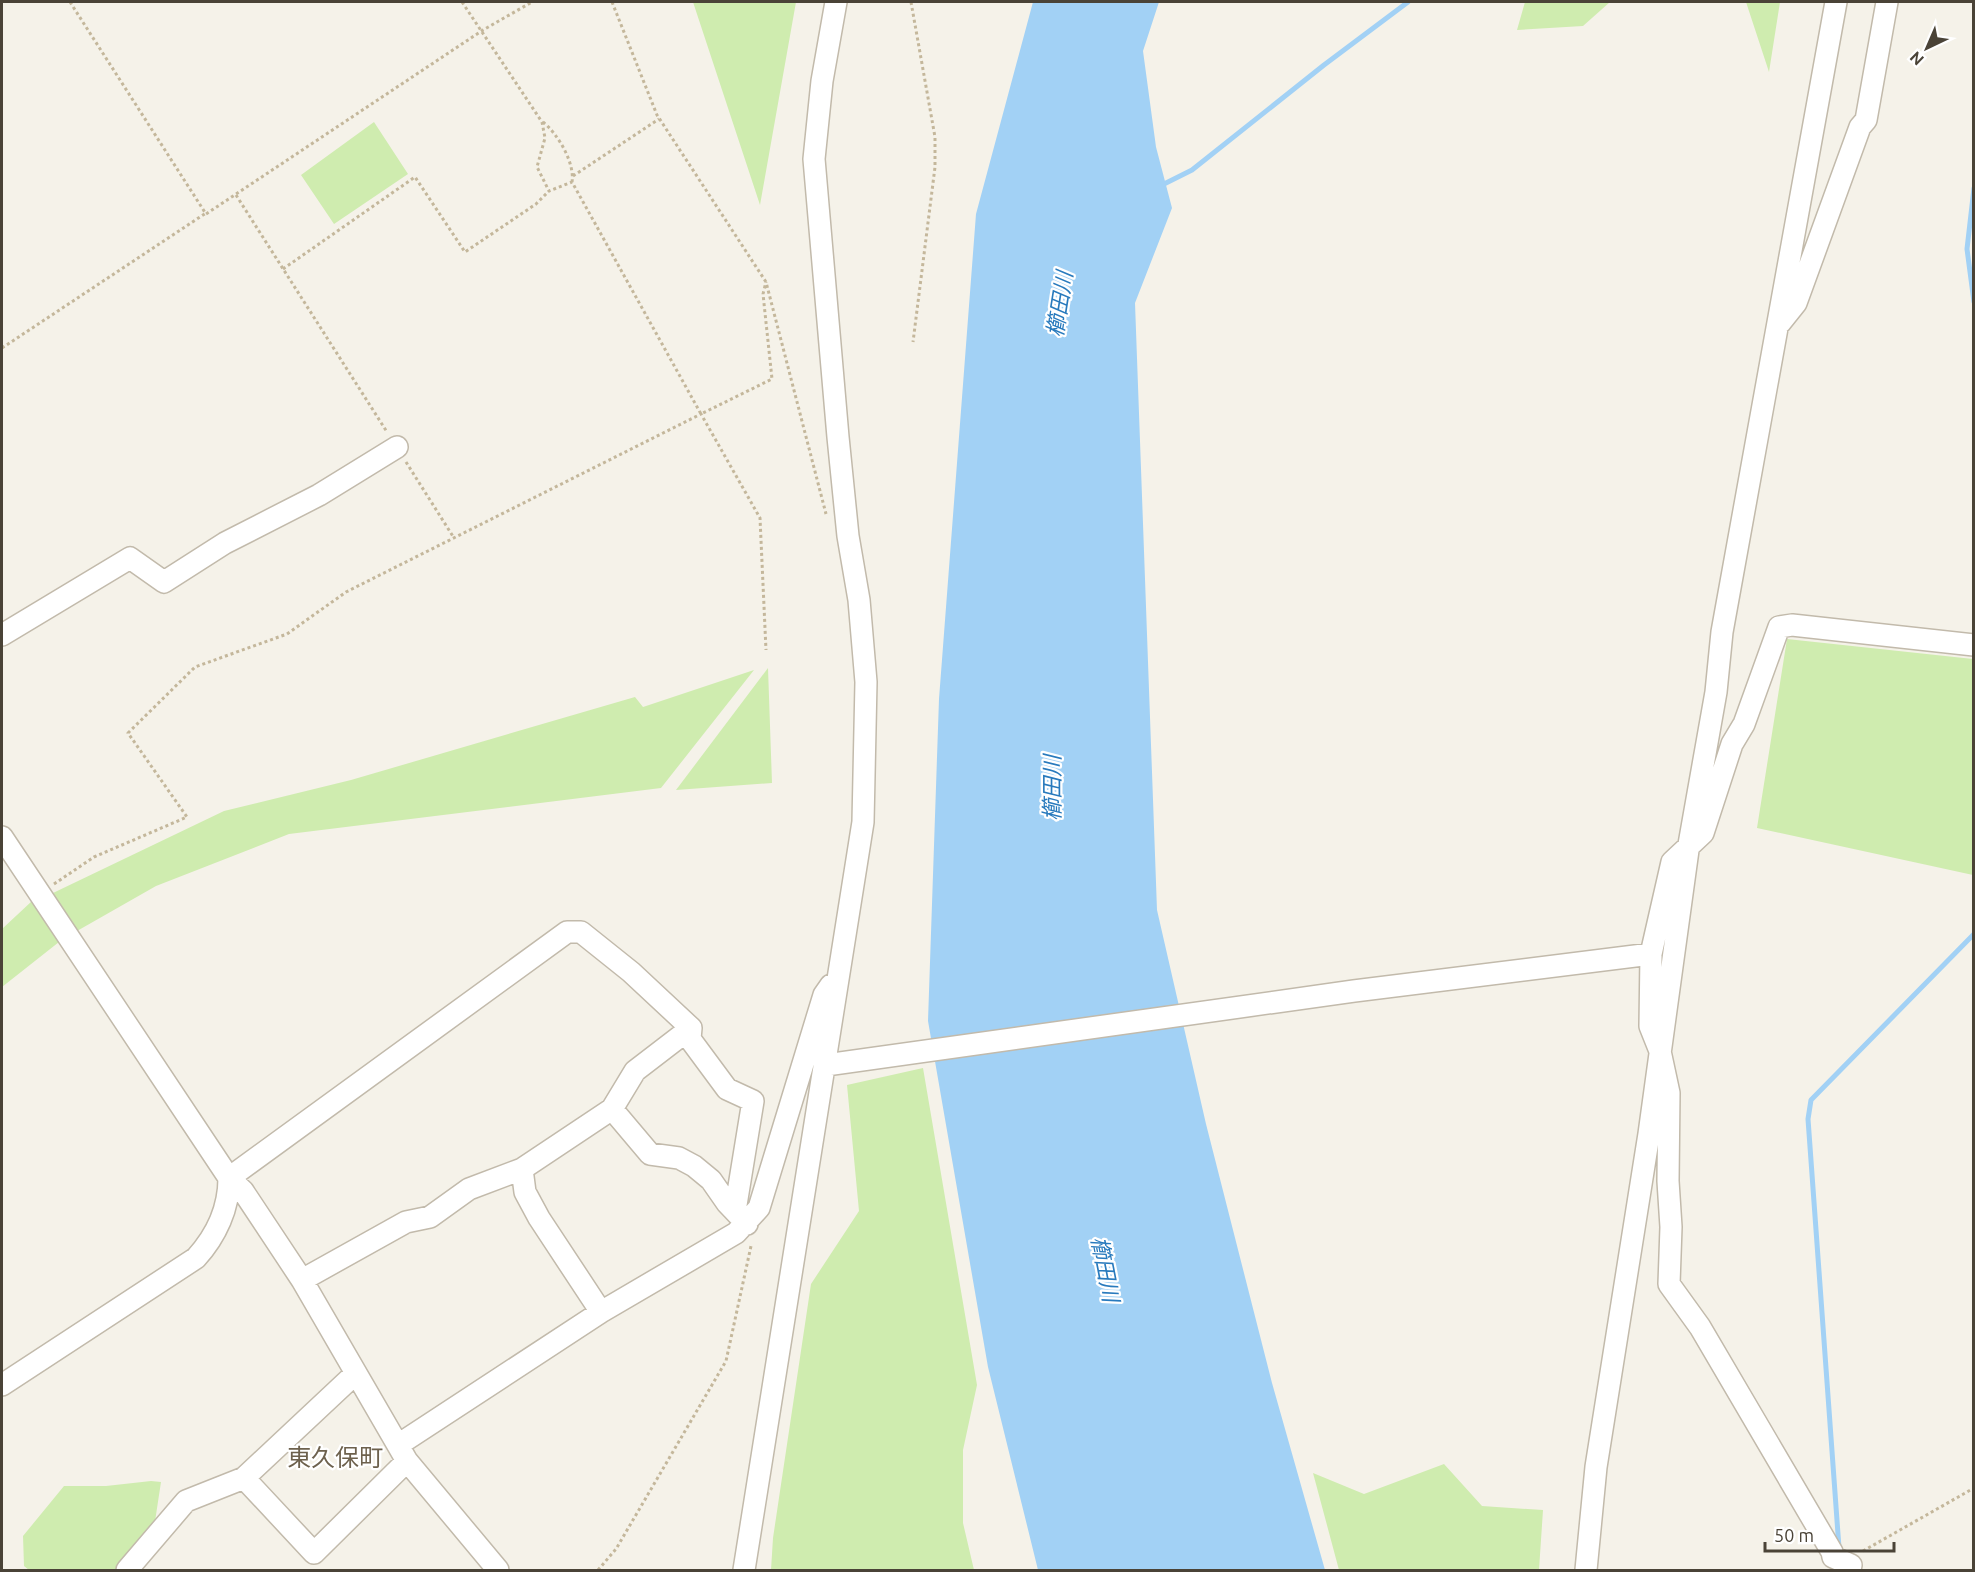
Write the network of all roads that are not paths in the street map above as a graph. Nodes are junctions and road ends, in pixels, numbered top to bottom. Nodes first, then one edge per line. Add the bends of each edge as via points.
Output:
1 (836, 2) edge
2 (1836, 2) edge
3 (1887, 2) edge
4 (1778, 325) junction
5 (396, 447) road end
6 (2, 635) edge
7 (1974, 645) edge
8 (2, 837) edge
9 (1688, 850) junction
10 (1651, 954) junction
11 (840, 970) junction
12 (692, 1028) junction
13 (1660, 1051) junction
14 (835, 1064) junction
15 (612, 1108) junction
16 (522, 1169) junction
17 (229, 1178) junction
18 (745, 1226) junction
19 (302, 1280) junction
20 (602, 1312) junction
21 (355, 1374) junction
22 (2, 1385) edge
23 (402, 1453) junction
24 (244, 1478) junction
25 (1846, 1564) edge
26 (127, 1570) edge
27 (498, 1570) edge
28 (744, 1570) edge
29 (1586, 1570) edge

1 - 11 street via 814,159 848,536 859,600 866,682 863,822
2 - 4 street
3 - 4 street via 1866,120 1860,127 1796,303
4 - 9 street via 1722,632 1716,692
5 - 6 street via 319,495 225,543 164,582 130,558
7 - 9 street via 1792,625 1779,627 1744,724 1732,744 1703,833
8 - 17 street
9 - 10 street via 1672,862
9 - 13 street
10 - 13 street via 1650,1026
10 - 14 street
11 - 14 street
11 - 18 street via 824,995 759,1208
12 - 15 street via 635,1071
12 - 17 street via 581,932 567,932
12 - 18 street via 690,1040 727,1089 753,1101
13 - 25 street via 1669,1093 1669,1284 1700,1327
13 - 29 street via 1596,1467
14 - 28 street
15 - 16 street
15 - 18 street via 650,1154 679,1158 711,1180
16 - 19 street via 469,1189 430,1217 406,1222
16 - 20 street via 525,1192 539,1218
17 - 19 street via 243,1191
17 - 22 street via 229,1198 210,1242 196,1258
18 - 20 street
19 - 21 street
20 - 23 street
21 - 23 street
21 - 24 street
23 - 24 street via 314,1553
23 - 27 street
24 - 26 street via 186,1502

